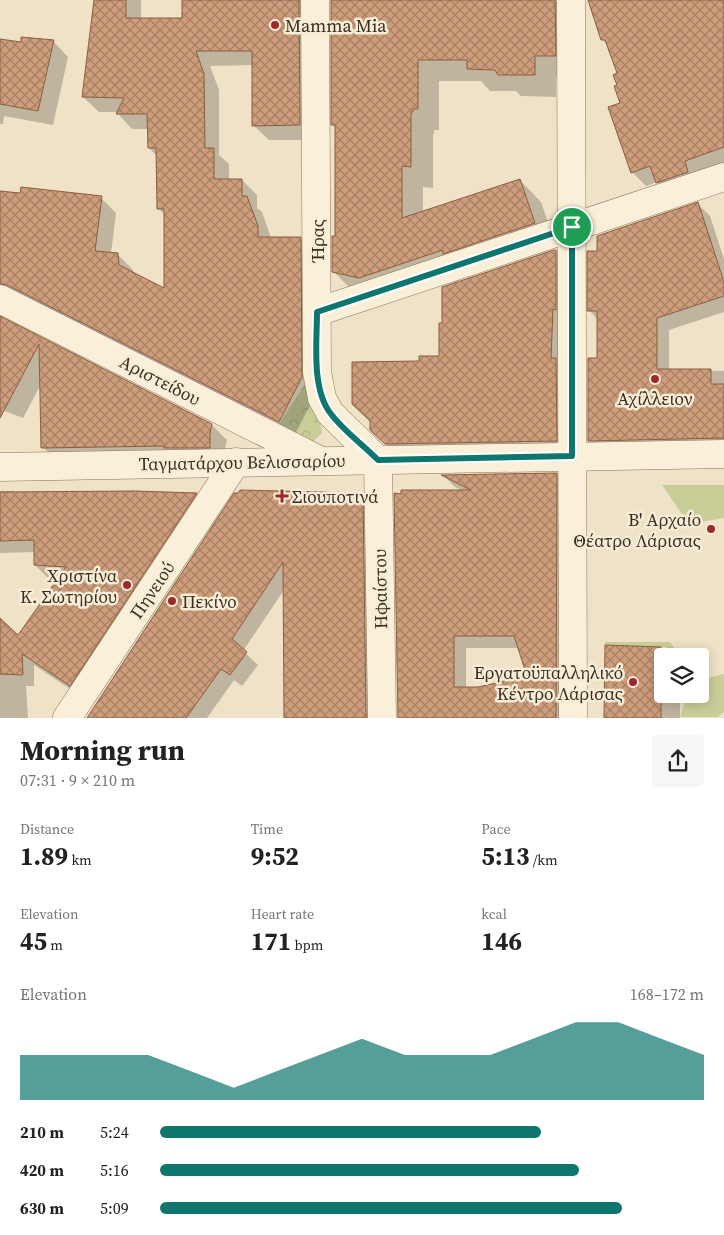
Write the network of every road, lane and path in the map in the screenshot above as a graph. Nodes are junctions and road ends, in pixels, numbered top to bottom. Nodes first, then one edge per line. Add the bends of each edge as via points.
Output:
1 (315, 0) edge
2 (571, 0) edge
3 (724, 177) edge
4 (572, 227) junction
5 (0, 299) edge
6 (317, 312) junction
7 (724, 454) edge
8 (572, 456) junction
9 (378, 460) junction
10 (321, 461) junction
11 (236, 462) junction
12 (0, 467) edge
13 (67, 718) edge
14 (382, 718) edge
15 (573, 718) edge

1 - 6 street, Ήρας
2 - 4 street
3 - 4 street
4 - 6 street
4 - 8 street
5 - 10 street, Αριστείδου
6 - 9 street, Ήρας via 317,372 322,398 330,413
7 - 8 street, Ταγματάρχου Βελισσαρίου
8 - 9 street, Ταγματάρχου Βελισσαρίου
8 - 15 street
9 - 10 street, Ταγματάρχου Βελισσαρίου
9 - 14 street, Ηφαίστου
10 - 11 street, Ταγματάρχου Βελισσαρίου
11 - 12 street, Ταγματάρχου Βελισσαρίου
11 - 13 street, Πηνειού

